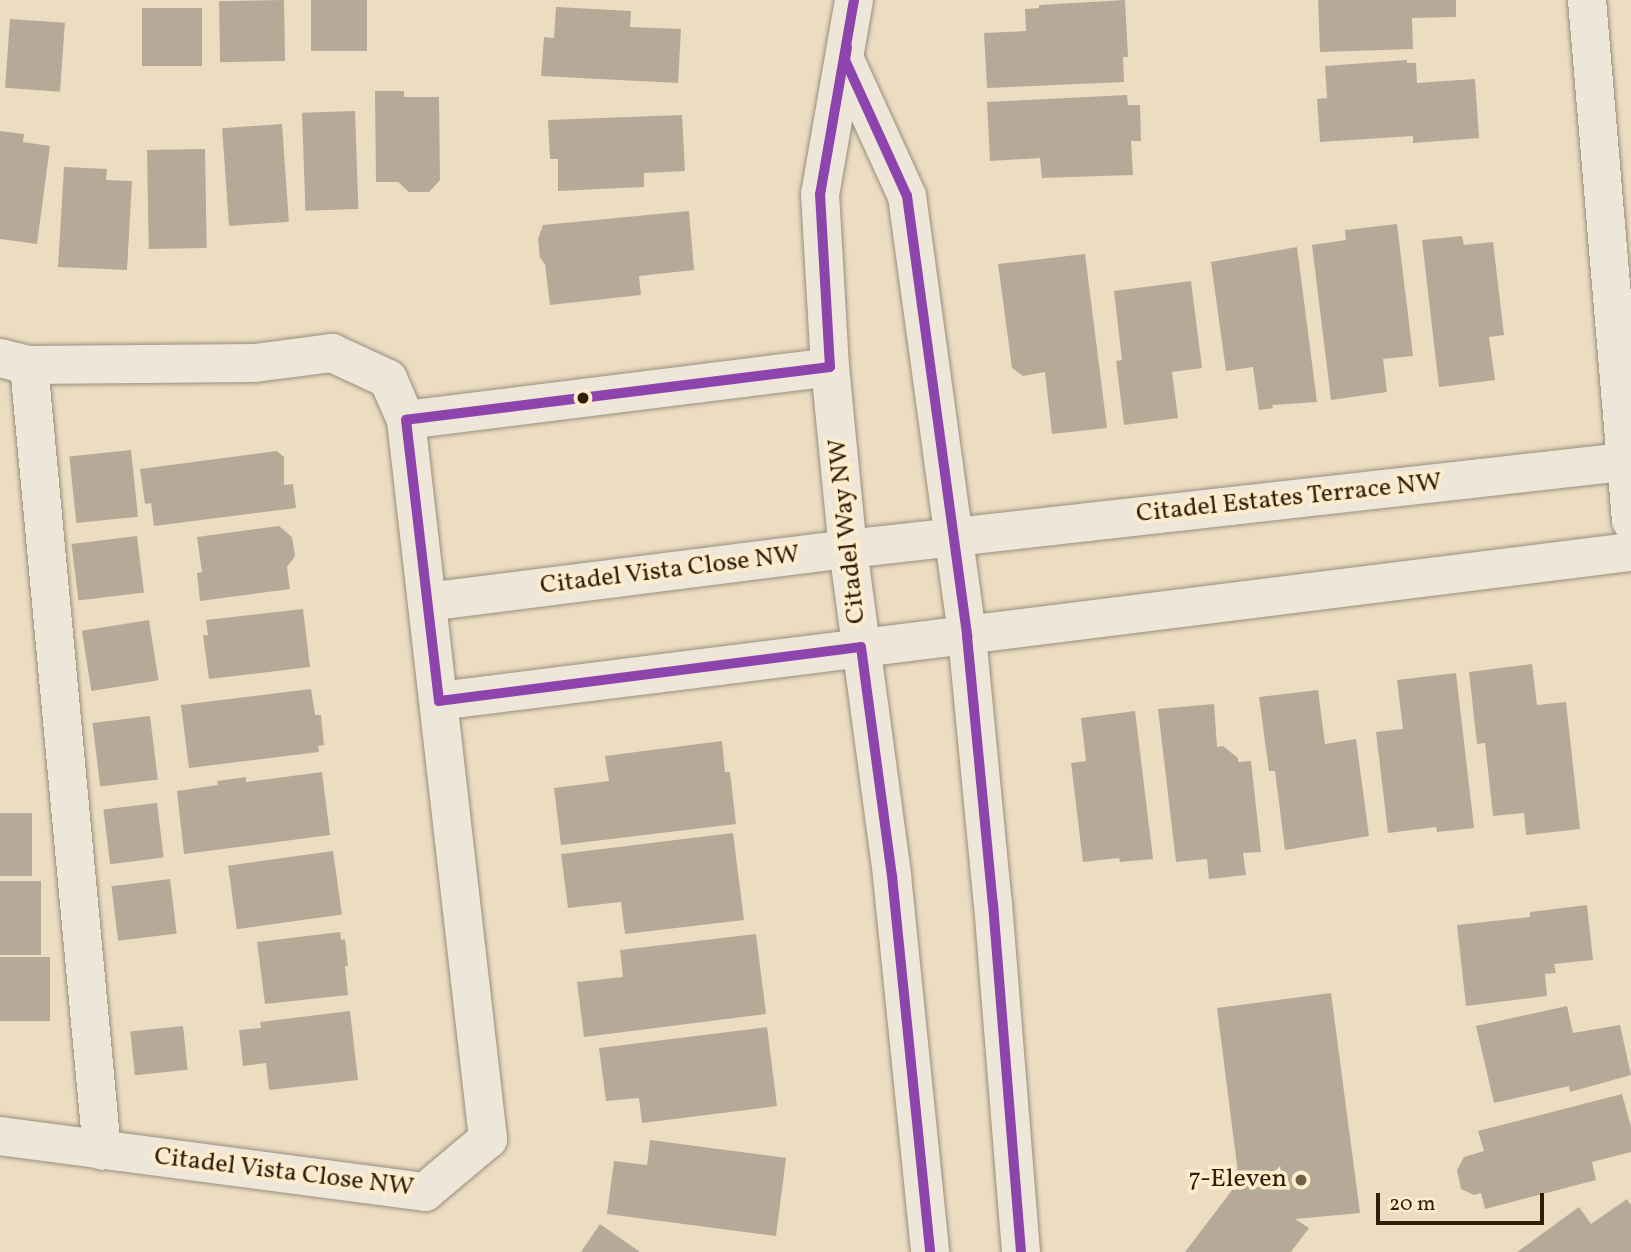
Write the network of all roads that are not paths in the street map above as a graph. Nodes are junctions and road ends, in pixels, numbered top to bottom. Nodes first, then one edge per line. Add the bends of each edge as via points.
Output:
1 (854, 0) edge
2 (1587, 0) edge
3 (845, 60) junction
4 (14, 362) edge
5 (830, 367) junction
6 (406, 419) junction
7 (1624, 462) junction
8 (1631, 521) edge
9 (954, 537) junction
10 (848, 549) junction
11 (1631, 552) edge
12 (428, 601) junction
13 (967, 636) junction
14 (860, 648) junction
15 (439, 701) junction
16 (0, 1136) edge
17 (102, 1151) junction
18 (930, 1252) edge
19 (1021, 1252) edge

1 - 3 street, Citadel Way NW
2 - 7 street
3 - 5 street, Citadel Way NW via 820,194
3 - 9 street via 906,196
4 - 6 street, Citadel Vista Close NW via 255,363 332,353 388,379
4 - 17 street
5 - 6 street
5 - 10 street, Citadel Way NW
6 - 12 street, Citadel Vista Close NW
7 - 8 street
7 - 9 street, Citadel Estates Terrace NW
9 - 10 street, Citadel Vista Close NW
9 - 13 street
10 - 12 street, Citadel Vista Close NW
10 - 14 street, Citadel Way NW
11 - 13 street
12 - 15 street, Citadel Vista Close NW
13 - 14 street
13 - 19 street
14 - 15 street
14 - 18 street, Citadel Way NW via 892,876
15 - 17 street, Citadel Vista Close NW via 488,1139 425,1192
16 - 17 street, Citadel Vista Close NW

